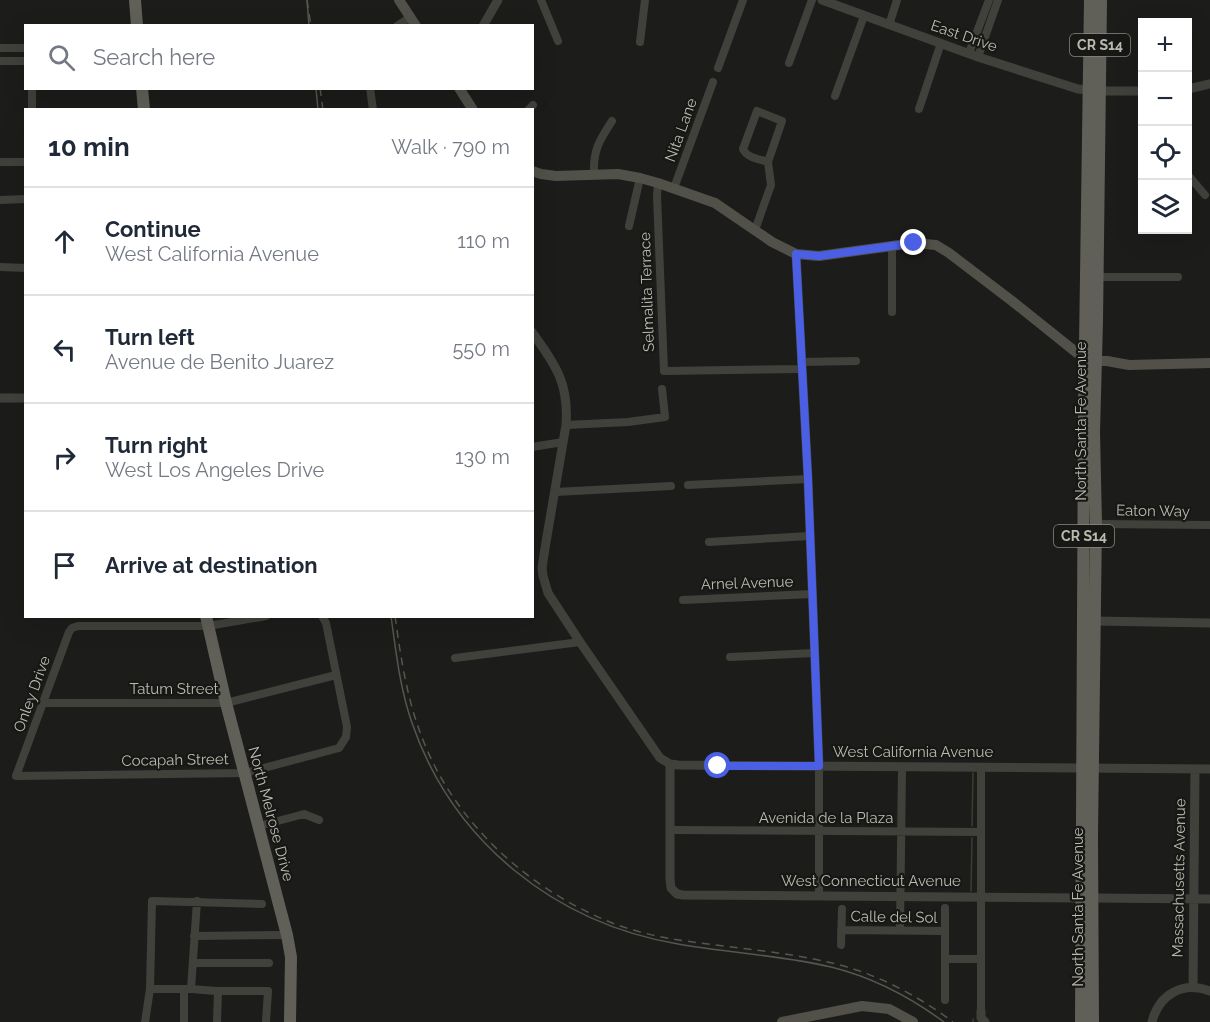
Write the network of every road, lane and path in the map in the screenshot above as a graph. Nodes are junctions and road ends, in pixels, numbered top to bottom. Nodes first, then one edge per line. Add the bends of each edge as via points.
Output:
1 (135, 0) edge
2 (399, 0) edge
3 (498, 0) edge
4 (541, 0) edge
5 (645, 0) edge
6 (742, 0) edge
7 (812, 0) edge
8 (822, 0) edge
9 (897, 0) edge
10 (989, 0) edge
11 (998, 0) edge
12 (1090, 0) edge
13 (1101, 0) edge
14 (864, 16) junction
15 (413, 21) edge
16 (137, 24) edge
17 (484, 24) edge
18 (889, 24) junction
19 (558, 41) dead end
20 (640, 42) dead end
21 (941, 43) junction
22 (0, 48) edge
23 (24, 48) edge
24 (973, 55) junction
25 (0, 61) edge
26 (24, 61) edge
27 (789, 63) dead end
28 (718, 68) dead end
29 (713, 82) dead end
30 (1210, 84) edge
31 (1192, 88) edge
32 (32, 90) edge
33 (142, 90) edge
34 (370, 90) edge
35 (460, 90) edge
36 (1094, 91) junction
37 (1138, 91) edge
38 (835, 96) dead end
39 (32, 108) edge
40 (144, 108) edge
41 (373, 108) edge
42 (472, 108) edge
43 (919, 109) dead end
44 (612, 121) dead end
45 (0, 162) edge
46 (24, 162) edge
47 (768, 162) junction
48 (534, 172) edge
49 (594, 174) junction
50 (640, 178) junction
51 (1190, 180) edge
52 (658, 183) junction
53 (674, 188) junction
54 (1205, 195) dead end
55 (0, 200) edge
56 (24, 200) edge
57 (629, 226) dead end
58 (754, 230) junction
59 (892, 246) junction
60 (796, 254) junction
61 (0, 267) edge
62 (24, 268) edge
63 (1097, 276) junction
64 (1178, 277) dead end
65 (892, 312) dead end
66 (534, 335) edge
67 (1091, 359) junction
68 (856, 361) dead end
69 (1210, 363) edge
70 (801, 366) junction
71 (662, 389) dead end
72 (0, 398) edge
73 (24, 398) edge
74 (566, 425) junction
75 (562, 442) junction
76 (534, 447) edge
77 (808, 479) junction
78 (688, 485) dead end
79 (671, 486) dead end
80 (555, 492) junction
81 (1096, 524) junction
82 (1210, 525) edge
83 (810, 536) junction
84 (709, 542) dead end
85 (812, 594) junction
86 (683, 600) dead end
87 (242, 618) edge
88 (323, 618) edge
89 (207, 621) edge
90 (1095, 621) junction
91 (1210, 623) edge
92 (580, 642) junction
93 (814, 653) junction
94 (730, 657) dead end
95 (456, 658) dead end
96 (1083, 662) junction
97 (336, 675) junction
98 (43, 703) junction
99 (226, 703) junction
100 (1094, 705) junction
101 (670, 764) junction
102 (819, 766) junction
103 (902, 767) junction
104 (981, 767) junction
105 (1088, 769) junction
106 (1195, 769) junction
107 (1210, 769) edge
108 (245, 773) junction
109 (16, 776) joint
110 (320, 820) dead end
111 (259, 826) junction
112 (670, 830) junction
113 (819, 831) junction
114 (901, 832) junction
115 (981, 832) junction
116 (819, 896) junction
117 (900, 897) junction
118 (981, 897) junction
119 (1087, 898) junction
120 (1194, 898) junction
121 (1210, 899) edge
122 (197, 901) junction
123 (262, 904) dead end
124 (945, 908) dead end
125 (842, 909) dead end
126 (842, 930) junction
127 (900, 930) junction
128 (945, 931) junction
129 (194, 936) junction
130 (287, 936) junction
131 (841, 945) dead end
132 (945, 959) junction
133 (981, 959) junction
134 (193, 963) junction
135 (269, 963) dead end
136 (1193, 987) junction
137 (150, 988) junction
138 (188, 989) junction
139 (218, 991) junction
140 (1210, 991) edge
141 (945, 1000) dead end
142 (981, 1011) joint
143 (146, 1022) edge
144 (184, 1022) edge
145 (217, 1022) edge
146 (266, 1022) edge
147 (290, 1022) edge
148 (782, 1022) edge
149 (913, 1022) edge
150 (985, 1022) edge
151 (1081, 1022) edge
152 (1093, 1022) edge
153 (1152, 1022) edge

1 - 16 main road
2 - 15 main road
3 - 17 street
4 - 19 street
5 - 20 street
6 - 28 street
7 - 27 street
8 - 14 street, East Drive
9 - 18 street
10 - 24 street
11 - 24 street
12 - 36 main road, North Santa Fe Avenue / CR S14
13 - 36 main road, North Santa Fe Avenue / CR S14
14 - 18 street, East Drive
14 - 38 street
18 - 21 street, East Drive
21 - 24 street, East Drive
21 - 43 street
22 - 23 street
24 - 36 street, East Drive
25 - 26 street
29 - 53 street, Nita Lane
30 - 31 street
32 - 39 street
33 - 40 main road
34 - 41 street
35 - 42 main road
36 - 37 street, East Drive
36 - 63 main road, North Santa Fe Avenue / CR S14
36 - 67 main road, North Santa Fe Avenue / CR S14
44 - 49 street via 600,140
45 - 46 street
47 - 47 street via 782,121 757,111 743,149 746,155
47 - 58 street via 771,185
48 - 49 main road via 556,176
49 - 50 main road
50 - 52 main road
50 - 57 street
51 - 54 street
52 - 53 main road
52 - 70 street, Selmalita Terrace via 664,371
53 - 58 main road via 715,203
55 - 56 street
58 - 60 main road
59 - 60 main road via 819,256
59 - 65 street
59 - 67 main road via 936,245 1077,353
60 - 70 street
61 - 62 street
63 - 64 street
63 - 67 main road, North Santa Fe Avenue / CR S14
66 - 74 street via 561,376 566,395
67 - 69 main road via 1129,365
67 - 81 main road, North Santa Fe Avenue / CR S14
67 - 96 main road, North Santa Fe Avenue / CR S14
68 - 70 street
70 - 77 street
71 - 74 street via 665,417
72 - 73 street
74 - 75 street
75 - 76 street
75 - 80 street
77 - 78 street
77 - 83 street
79 - 80 street
80 - 92 street via 543,576 548,592
81 - 82 street, Eaton Way
81 - 90 main road, North Santa Fe Avenue / CR S14
83 - 84 street
83 - 85 street
85 - 86 street, Arnel Avenue
85 - 93 street
87 - 89 street
88 - 97 street
89 - 98 street, Onley Drive via 72,628
89 - 99 main road, North Melrose Drive
90 - 91 street
90 - 100 main road, North Santa Fe Avenue / CR S14
92 - 95 street
92 - 101 street via 660,758
93 - 94 street
93 - 102 street
96 - 100 main road via 1088,666
96 - 105 main road, North Santa Fe Avenue / CR S14
97 - 99 street, Tatum Street
97 - 108 street, Cocapah Street via 347,727 339,748
98 - 99 street, Tatum Street
98 - 109 street, Onley Drive
99 - 108 main road, North Melrose Drive
100 - 105 main road, North Santa Fe Avenue / CR S14
101 - 102 street, West California Avenue
101 - 112 street
102 - 103 street, West California Avenue
102 - 113 street
103 - 104 street, West California Avenue
103 - 114 street
104 - 105 street, West California Avenue
104 - 115 street
105 - 106 street, West California Avenue
105 - 119 main road, North Santa Fe Avenue / CR S14
106 - 107 street, West California Avenue
106 - 120 street, Massachusetts Avenue
108 - 109 street, Cocapah Street
108 - 111 main road, North Melrose Drive
110 - 111 street via 304,814
111 - 130 main road, North Melrose Drive
112 - 113 street, Avenida de la Plaza
112 - 116 street, West Connecticut Avenue via 670,879 677,894
113 - 114 street, Avenida de la Plaza
113 - 116 street
114 - 115 street, Avenida de la Plaza
114 - 117 street
115 - 118 street
116 - 117 street, West Connecticut Avenue
117 - 118 street, West Connecticut Avenue
117 - 127 street
118 - 119 street, West Connecticut Avenue
118 - 133 street
119 - 120 street, West Connecticut Avenue
119 - 151 main road, North Santa Fe Avenue / CR S14
119 - 152 main road, North Santa Fe Avenue / CR S14
120 - 121 street, West Connecticut Avenue
120 - 136 street, Massachusetts Avenue
122 - 123 street
122 - 129 street
122 - 137 street via 152,901
124 - 128 street
125 - 126 street
126 - 127 street, Calle del Sol
126 - 131 street
127 - 128 street, Calle del Sol
128 - 132 street
129 - 130 street
129 - 134 street
130 - 147 main road, North Melrose Drive via 291,957
132 - 133 street
132 - 141 street
133 - 142 street
134 - 135 street
134 - 138 street
136 - 140 street
136 - 153 street via 1167,997
137 - 138 street
137 - 143 street
138 - 139 street
138 - 144 street
139 - 145 street
139 - 146 street via 268,991
142 - 150 street
148 - 149 main road via 862,1006 889,1009

